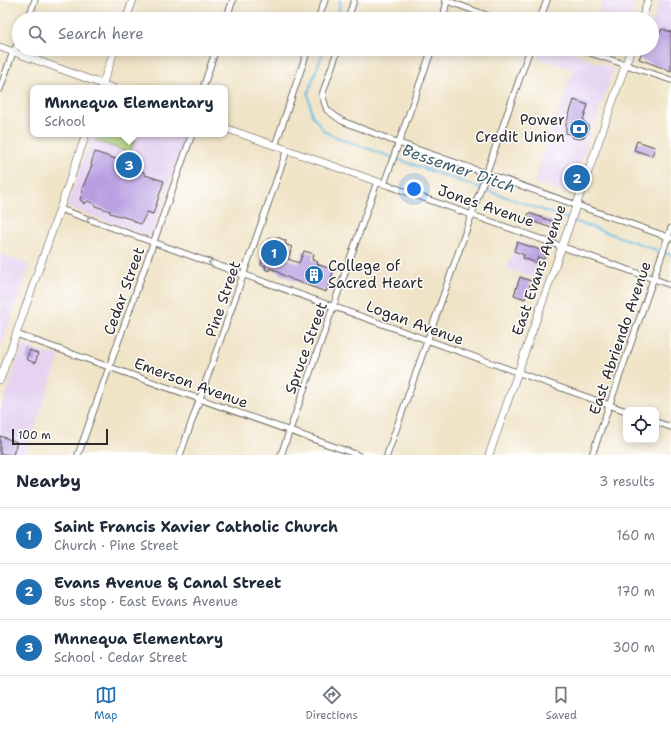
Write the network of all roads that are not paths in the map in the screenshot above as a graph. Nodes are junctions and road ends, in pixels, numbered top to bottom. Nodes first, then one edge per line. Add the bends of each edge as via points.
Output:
1 (35, 0) edge
2 (133, 0) edge
3 (233, 0) edge
4 (325, 0) edge
5 (354, 0) edge
6 (446, 0) edge
7 (547, 0) edge
8 (648, 0) edge
9 (31, 12) edge
10 (129, 12) edge
11 (229, 12) edge
12 (321, 12) edge
13 (350, 12) edge
14 (444, 12) edge
15 (478, 12) edge
16 (543, 12) edge
17 (644, 12) edge
18 (0, 47) edge
19 (12, 52) edge
20 (12, 55) edge
21 (23, 56) edge
22 (113, 56) edge
23 (214, 56) edge
24 (306, 56) edge
25 (336, 56) edge
26 (430, 56) edge
27 (528, 56) edge
28 (599, 56) edge
29 (628, 56) edge
30 (625, 65) junction
31 (671, 80) edge
32 (99, 85) edge
33 (102, 85) edge
34 (204, 85) edge
35 (0, 89) edge
36 (228, 129) edge
37 (85, 137) edge
38 (191, 137) edge
39 (399, 143) junction
40 (275, 146) junction
41 (287, 150) junction
42 (487, 174) junction
43 (380, 183) junction
44 (576, 205) junction
45 (60, 209) junction
46 (472, 215) junction
47 (671, 228) edge
48 (669, 238) edge
49 (154, 243) junction
50 (561, 246) junction
51 (244, 274) junction
52 (654, 279) junction
53 (671, 285) edge
54 (334, 306) junction
55 (16, 334) junction
56 (428, 341) junction
57 (110, 367) junction
58 (518, 372) junction
59 (0, 380) edge
60 (201, 399) junction
61 (609, 405) junction
62 (623, 410) edge
63 (659, 423) edge
64 (671, 427) edge
65 (289, 430) junction
66 (78, 455) edge
67 (180, 455) edge
68 (281, 455) edge
69 (358, 455) edge
70 (387, 455) edge
71 (489, 455) edge
72 (592, 455) edge

1 - 9 street
2 - 10 street
3 - 11 street
4 - 12 street
5 - 13 street
6 - 14 street
6 - 15 street
7 - 16 street
8 - 17 street
18 - 19 street
20 - 35 street
21 - 32 street
22 - 33 street
23 - 34 street
24 - 40 street
25 - 39 street via 322,95 327,110 342,121
26 - 39 street, Spruce Street
27 - 42 street
28 - 30 street
29 - 30 street, East Evans Avenue
30 - 31 street
30 - 44 street, East Evans Avenue
36 - 40 street, Jones Avenue
37 - 45 street
38 - 49 street, Cedar Street
39 - 42 street
39 - 43 street, Spruce Street
40 - 41 street, Jones Avenue
41 - 43 street, Jones Avenue
41 - 51 street, Pine Street
42 - 44 street
42 - 46 street
43 - 46 street, Jones Avenue
43 - 54 street, Spruce Street
44 - 48 street
44 - 50 street, East Evans Avenue
49 -> 45 street, Logan Avenue
45 - 55 street
46 - 50 street, Jones Avenue
46 - 56 street
47 - 48 street, East Abriendo Avenue
48 - 52 street, East Abriendo Avenue
51 -> 49 street, Logan Avenue
49 - 57 street, Cedar Street
50 - 52 street, Jones Avenue
50 - 58 street, East Evans Avenue
51 - 54 street, Logan Avenue
51 - 60 street, Pine Street
52 - 53 street, Jones Avenue
52 - 61 street, East Abriendo Avenue
54 - 56 street, Logan Avenue
54 - 65 street, Spruce Street
55 - 57 street, Emerson Avenue
55 - 59 street
56 - 58 street, Logan Avenue
56 - 70 street
57 - 60 street, Emerson Avenue
57 - 66 street, Cedar Street
58 - 61 street, Logan Avenue
58 - 71 street, East Evans Avenue
60 - 65 street, Emerson Avenue
60 - 67 street, Pine Street
61 - 62 street, Logan Avenue
61 - 72 street, East Abriendo Avenue
63 - 64 street
65 - 68 street, Spruce Street
65 - 69 street, Emerson Avenue

